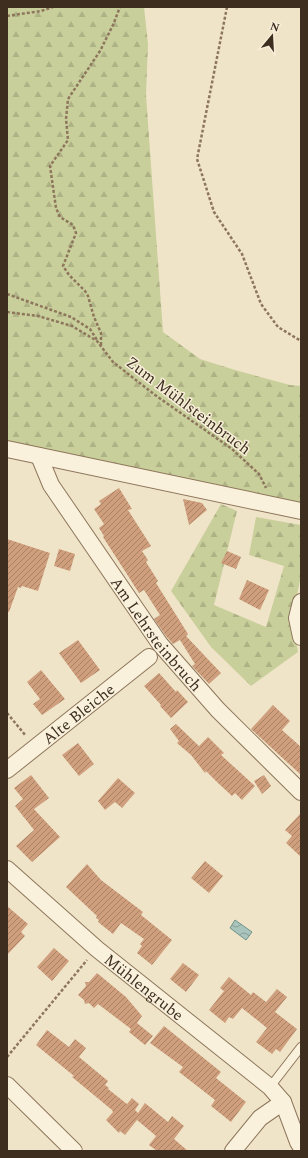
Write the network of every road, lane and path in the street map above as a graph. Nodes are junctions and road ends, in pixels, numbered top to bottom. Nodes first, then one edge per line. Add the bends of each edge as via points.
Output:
1 (54, 7) edge
2 (120, 7) edge
3 (226, 7) edge
4 (7, 16) edge
5 (7, 294) edge
6 (7, 312) edge
7 (97, 341) junction
8 (301, 341) edge
9 (101, 345) junction
10 (7, 449) edge
11 (39, 456) junction
12 (271, 506) junction
13 (301, 511) edge
14 (301, 602) edge
15 (301, 636) edge
16 (149, 657) dead end
17 (7, 712) edge
18 (34, 748) junction
19 (7, 770) edge
20 (301, 792) edge
21 (7, 869) edge
22 (97, 949) junction
23 (301, 1047) edge
24 (7, 1057) edge
25 (7, 1085) edge
26 (270, 1087) junction
27 (283, 1102) junction
28 (301, 1147) edge
29 (74, 1151) edge
30 (233, 1151) edge

1 - 4 path
2 - 9 path via 100,51 68,98 68,140 50,166 56,208 60,217 73,225 76,233 63,266 88,296 101,332
3 - 8 path via 197,158 214,212 242,254 261,304 278,327
5 - 7 path via 71,317 90,329
6 - 7 path via 38,316 72,326
7 - 9 path, Zum Mühlsteinbruch
9 - 12 path, Zum Mühlsteinbruch via 114,362 143,386 232,449 259,474 269,494
10 - 11 street
11 - 12 street
11 - 20 street, Am Lehrsteinbruch via 51,485 160,644 218,710
12 - 13 street
14 - 15 street via 298,618
16 - 18 street, Alte Bleiche
17 - 18 path
18 - 19 street, Alte Bleiche
21 - 22 street, Mühlengrube
22 - 24 path
22 - 26 street, Mühlengrube
23 - 26 lane
25 - 29 street
26 - 27 street, Mühlengrube
27 - 28 street, Mühlengrube
27 - 30 street via 260,1118

